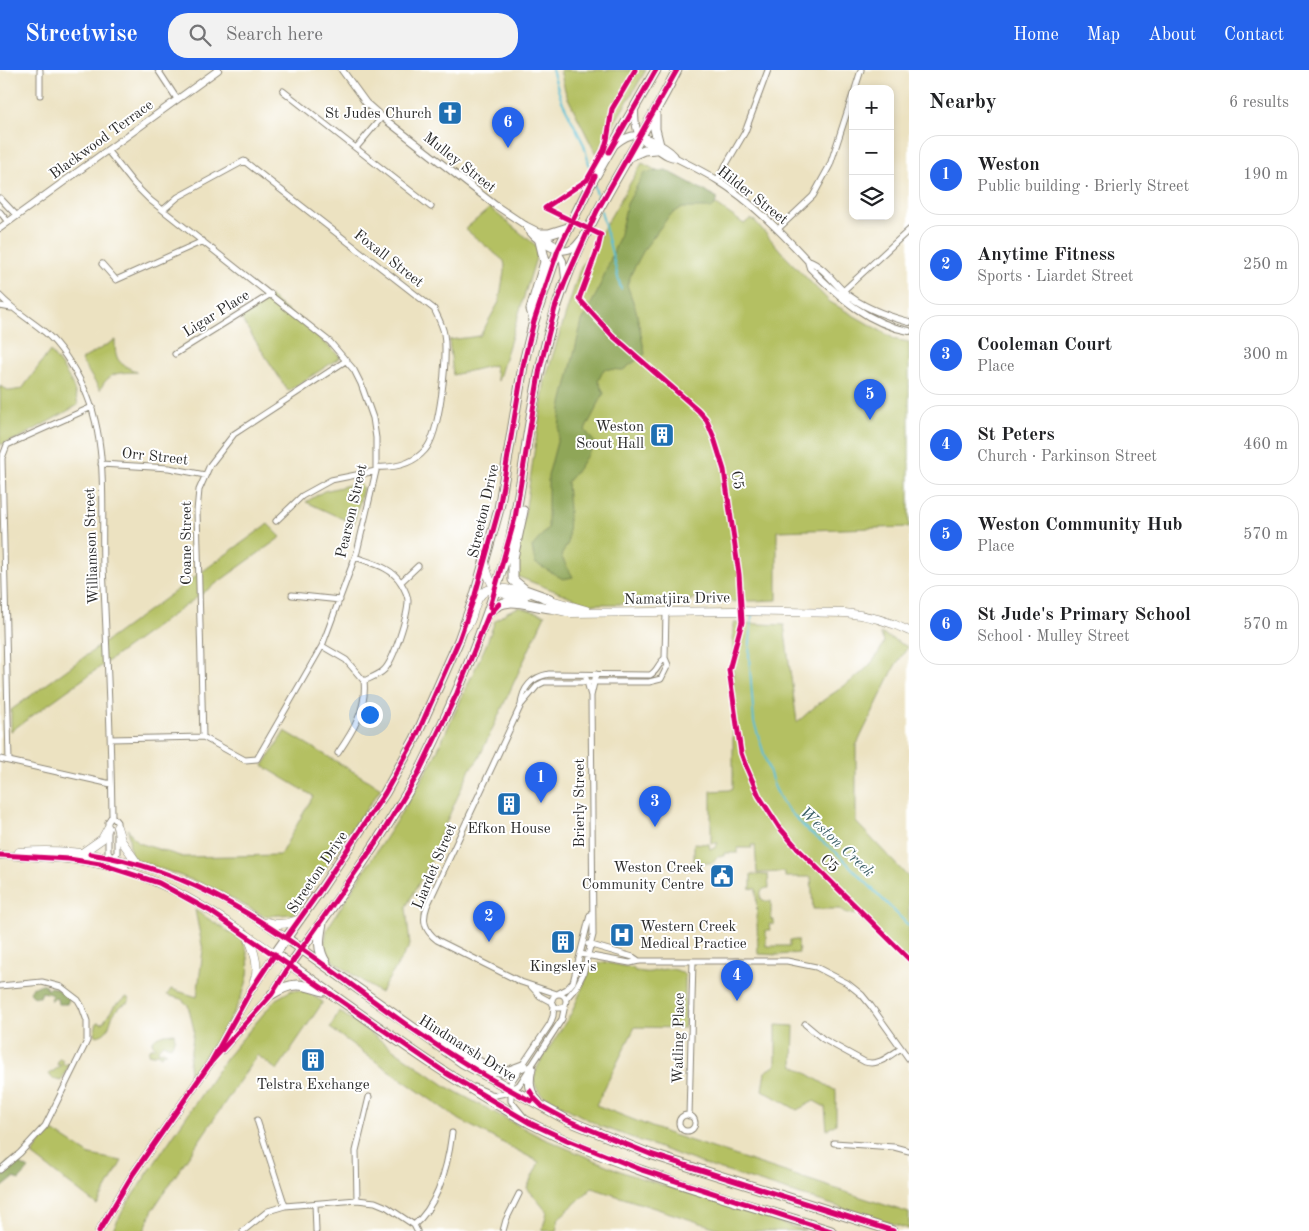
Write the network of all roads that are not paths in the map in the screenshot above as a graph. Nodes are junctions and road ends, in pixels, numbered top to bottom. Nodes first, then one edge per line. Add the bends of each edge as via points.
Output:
1 (40, 70) edge
2 (158, 70) edge
3 (218, 70) edge
4 (342, 70) edge
5 (656, 70) edge
6 (677, 70) edge
7 (768, 70) edge
8 (861, 70) edge
9 (856, 85) edge
10 (283, 91) dead end
11 (40, 95) dead end
12 (177, 99) junction
13 (849, 106) edge
14 (635, 107) junction
15 (655, 109) junction
16 (382, 117) junction
17 (640, 136) junction
18 (658, 147) junction
19 (356, 148) junction
20 (611, 148) junction
21 (107, 150) junction
22 (627, 157) junction
23 (717, 180) junction
24 (0, 198) edge
25 (432, 207) dead end
26 (163, 210) junction
27 (0, 212) edge
28 (17, 216) junction
29 (8, 222) junction
30 (0, 228) edge
31 (568, 228) junction
32 (778, 229) junction
33 (909, 230) edge
34 (587, 232) junction
35 (540, 237) junction
36 (203, 241) junction
37 (558, 250) junction
38 (102, 264) dead end
39 (565, 282) junction
40 (271, 294) junction
41 (840, 294) junction
42 (0, 296) edge
43 (0, 306) edge
44 (11, 308) junction
45 (534, 321) junction
46 (909, 322) edge
47 (909, 331) edge
48 (175, 354) dead end
49 (346, 360) junction
50 (92, 407) junction
51 (101, 464) junction
52 (376, 469) junction
53 (205, 475) junction
54 (520, 493) junction
55 (276, 521) dead end
56 (355, 557) junction
57 (485, 561) junction
58 (418, 566) dead end
59 (2, 570) edge
60 (401, 582) junction
61 (496, 589) junction
62 (292, 595) dead end
63 (340, 600) junction
64 (550, 604) junction
65 (666, 612) junction
66 (488, 616) junction
67 (909, 631) edge
68 (462, 633) junction
69 (322, 646) junction
70 (665, 658) junction
71 (586, 674) junction
72 (596, 674) junction
73 (364, 681) junction
74 (586, 681) junction
75 (596, 681) junction
76 (592, 696) junction
77 (520, 705) junction
78 (203, 737) junction
79 (111, 739) junction
80 (338, 754) dead end
81 (0, 759) edge
82 (9, 761) junction
83 (111, 784) junction
84 (112, 816) junction
85 (112, 827) junction
86 (82, 853) junction
87 (0, 854) edge
88 (112, 857) junction
89 (100, 864) junction
90 (138, 864) junction
91 (148, 879) junction
92 (592, 910) junction
93 (324, 918) junction
94 (300, 919) junction
95 (258, 920) junction
96 (248, 936) junction
97 (286, 938) junction
98 (582, 943) junction
99 (590, 944) junction
100 (302, 949) junction
101 (275, 954) junction
102 (580, 954) junction
103 (588, 955) junction
104 (640, 961) junction
105 (693, 961) junction
106 (290, 965) junction
107 (330, 969) junction
108 (0, 986) edge
109 (530, 986) junction
110 (251, 990) junction
111 (272, 994) junction
112 (332, 994) junction
113 (558, 994) junction
114 (566, 1002) junction
115 (553, 1004) junction
116 (805, 1024) dead end
117 (413, 1030) junction
118 (900, 1049) junction
119 (909, 1059) edge
120 (211, 1062) junction
121 (527, 1067) junction
122 (454, 1078) junction
123 (511, 1090) junction
124 (369, 1097) dead end
125 (543, 1107) junction
126 (689, 1116) dead end
127 (257, 1120) dead end
128 (530, 1123) junction
129 (452, 1133) dead end
130 (834, 1142) dead end
131 (909, 1151) edge
132 (0, 1170) edge
133 (519, 1194) dead end
134 (357, 1200) junction
135 (315, 1204) junction
136 (285, 1206) junction
137 (414, 1225) junction
138 (99, 1231) edge
139 (243, 1231) edge
140 (316, 1231) edge
141 (417, 1231) edge
142 (503, 1231) edge
143 (832, 1231) edge
144 (893, 1231) edge

1 - 11 street
2 - 12 street
3 - 12 street, Blackwood Terrace
4 - 16 street, Mulley Street via 366,103
5 - 14 main road, Streeton Drive
6 - 15 main road, Streeton Drive
7 - 23 street via 745,132
8 - 9 street
10 - 19 street
12 - 21 street, Blackwood Terrace
13 - 32 street via 830,165 813,196
14 - 17 street via 634,124
14 - 20 main road, Streeton Drive
15 - 17 main road, Streeton Drive
15 - 18 main road
16 - 19 street
16 - 35 street, Mulley Street via 529,232
17 - 18 street, Hilder Street
17 - 20 street via 628,136
17 - 22 main road, Streeton Drive
18 - 22 main road
18 - 23 street, Hilder Street
19 - 25 street
20 - 31 main road, Streeton Drive
21 - 26 street, Pearson Street via 134,184
21 - 28 street, Blackwood Terrace
22 - 34 main road, Streeton Drive
23 - 32 street, Hilder Street
24 - 28 street
26 - 36 street, Pearson Street
26 - 52 street, Foxall Street via 178,197 244,161 434,310 444,333 446,362 431,442 406,464
27 - 29 street
28 - 29 street, Blackwood Terrace
29 - 30 street, Blackwood Terrace
31 - 35 main road
31 - 37 main road, Streeton Drive
32 - 41 street, Hilder Street via 808,261 810,268
33 - 41 street
34 - 37 street via 570,250
34 - 39 main road, Streeton Drive
35 - 37 street, Mulley Street via 553,243
35 - 45 main road via 546,262 531,309
36 - 38 street via 116,280
36 - 40 street, Pearson Street
37 - 39 street via 565,266
37 - 45 main road, Streeton Drive
39 - 54 main road, Streeton Drive via 550,324 540,368
40 - 48 street, Ligar Place
40 - 49 street, Pearson Street via 330,342
41 - 46 street, Hilder Street via 874,311
41 - 47 street, Hilder Street via 864,314
42 - 44 street, Williamson Street
43 - 44 street, Williamson Street
44 - 50 street, Williamson Street via 55,342 73,366
45 - 57 main road, Streeton Drive
49 - 52 street, Pearson Street via 361,384 373,418
49 - 53 street, Coane Street via 238,430 218,453
50 - 51 street, Williamson Street via 99,434
50 - 59 street via 7,445 2,458
51 - 53 street, Orr Street via 169,468
51 - 79 street, Williamson Street
52 - 55 street via 331,480 302,496
52 - 56 street, Pearson Street
53 - 78 street, Coane Street via 199,490 197,511
54 - 61 main road, Streeton Drive
54 - 64 main road via 523,512 513,558 513,580
56 - 60 street via 387,569
56 - 63 street, Pearson Street
57 - 61 main road via 488,578
57 - 68 main road, Streeton Drive
58 - 60 street
59 - 82 street
60 - 73 street via 408,601 396,647 384,671
61 - 64 main road, Namatjira Drive
61 - 66 main road, Streeton Drive
61 - 68 main road via 484,592 478,599 471,622
62 - 63 street
63 - 69 street, Pearson Street
64 - 65 main road, Namatjira Drive via 571,613
64 - 66 main road via 538,607 520,602 503,603
65 - 67 main road, Namatjira Drive via 858,614
65 - 70 street
66 - 93 main road, Streeton Drive via 457,693 418,774 380,837
68 - 94 main road, Streeton Drive via 415,739 385,793
69 - 73 street via 346,660
69 - 78 street, Pearson Street via 257,759 245,760
70 - 72 street, Liardet Street via 650,675
70 - 75 street, Liardet Street via 668,668 658,681
71 - 72 street, Liardet Street
71 - 74 street
71 - 77 street, Liardet Street via 539,676 529,682
72 - 75 street
73 - 80 street via 363,707 354,730
74 - 75 street, Liardet Street
74 - 76 street, Brierly Street
74 - 77 street, Liardet Street via 544,682
75 - 76 street, Brierly Street
76 - 92 street, Brierly Street
77 - 109 street, Liardet Street via 424,915 427,930 437,940
78 - 79 street, Pearson Street
79 - 83 street, Williamson Street
81 - 82 street
82 - 83 street
83 - 84 street, Williamson Street
84 - 85 street, Williamson Street via 108,822
84 - 85 street, Williamson Street via 117,822
85 - 86 main road via 102,839
85 - 88 street, Williamson Street via 108,852
85 - 88 street, Williamson Street via 117,853
85 - 90 main road
86 - 87 main road, Hindmarsh Drive via 32,851
86 - 88 main road, Hindmarsh Drive
87 - 89 main road, Hindmarsh Drive
88 - 89 street
88 - 90 main road, Hindmarsh Drive
88 - 91 street via 114,863 139,872
89 - 91 main road, Hindmarsh Drive
90 - 95 main road, Hindmarsh Drive via 184,880
91 - 96 main road, Hindmarsh Drive via 210,911
92 - 98 street, Brierly Street
92 - 99 street, Brierly Street
93 - 100 main road, Streeton Drive
93 - 107 main road via 320,955
94 - 95 main road via 276,925
94 - 97 main road, Streeton Drive
95 - 97 main road, Hindmarsh Drive
96 - 101 main road, Hindmarsh Drive
96 - 110 main road via 254,949 256,977
97 - 100 main road, Hindmarsh Drive
97 - 101 main road, Streeton Drive
98 - 99 street
98 - 102 street, Brierly Street
99 - 103 street, Brierly Street
99 - 104 street
100 - 106 main road, Streeton Drive
100 - 107 main road, Hindmarsh Drive
101 - 106 main road, Hindmarsh Drive
101 - 110 main road, Streeton Drive
102 - 103 street
102 - 113 street, Brierly Street via 573,982
103 - 104 street via 630,963
103 - 114 street, Brierly Street via 577,986
104 - 105 street
105 - 118 street via 787,961 816,967 848,983 862,995
105 - 126 street, Watling Place
106 - 111 main road, Streeton Drive
106 - 112 main road, Hindmarsh Drive
107 - 117 main road, Hindmarsh Drive
108 - 132 street via 42,982 61,987 82,1007 87,1022 87,1041 45,1126
109 - 113 street, Liardet Street
109 - 115 street, Liardet Street
110 - 120 main road, Streeton Drive
111 - 112 main road via 284,986 302,984
111 - 120 main road, Streeton Drive
112 - 122 main road, Hindmarsh Drive
113 - 114 street via 565,996
113 - 115 street via 554,996
114 - 115 street via 560,1008
114 - 121 street, Brierly Street via 562,1019
115 - 121 street, Brierly Street via 550,1024
116 - 118 street via 823,1039 870,1064 880,1062
117 - 121 main road via 427,1031 492,1070 507,1072
117 - 123 main road, Hindmarsh Drive via 462,1063
118 - 119 street
120 - 138 main road, Streeton Drive via 133,1174
121 - 123 street, Brierly Street via 511,1082
121 - 125 main road via 531,1093
122 - 123 street via 491,1094 500,1095
122 - 128 main road, Hindmarsh Drive
123 - 125 main road, Hindmarsh Drive
123 - 128 street via 512,1105
124 - 134 street via 356,1151
125 - 144 main road, Hindmarsh Drive via 650,1154
127 - 136 street
128 - 143 main road, Hindmarsh Drive via 642,1170
129 - 137 street via 449,1155 432,1205
130 - 131 street
133 - 142 street
134 - 135 street
134 - 137 street via 387,1207
135 - 136 street
135 - 140 street
136 - 139 street via 268,1211
137 - 141 street

